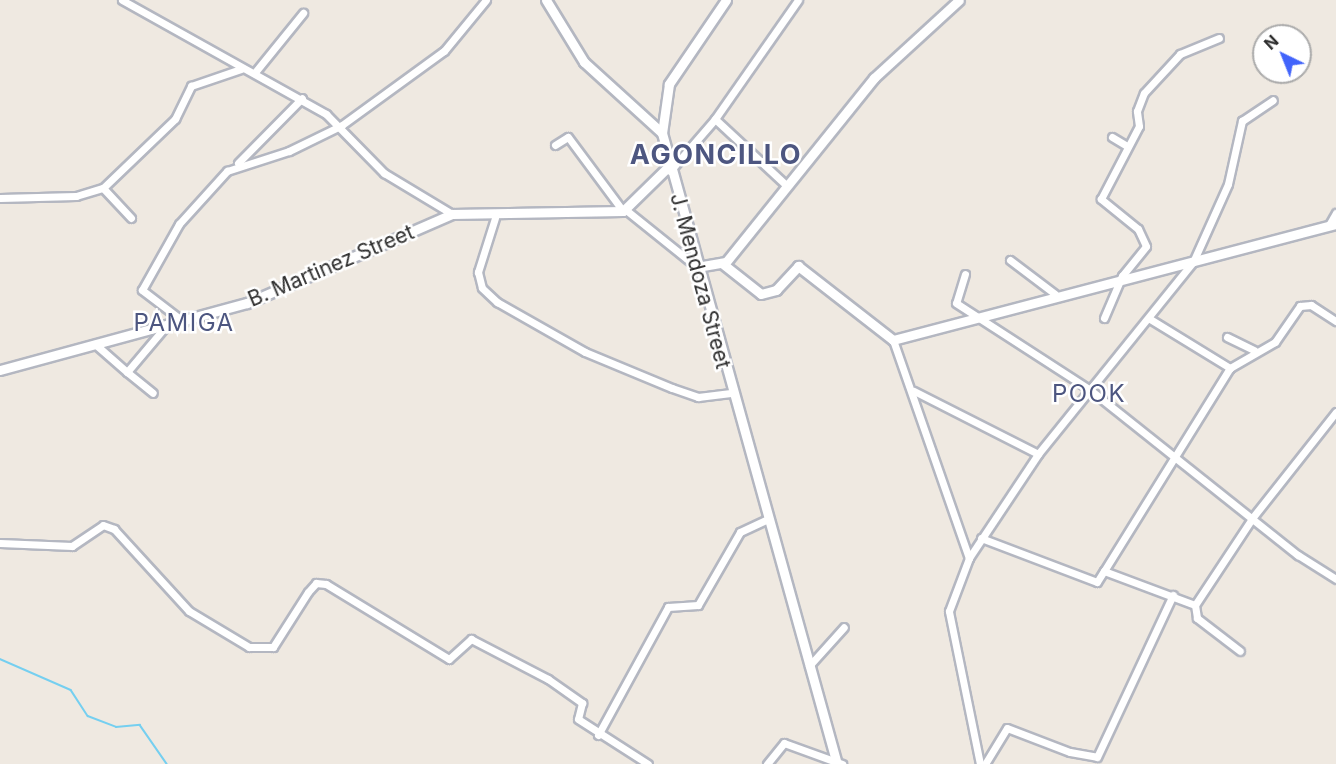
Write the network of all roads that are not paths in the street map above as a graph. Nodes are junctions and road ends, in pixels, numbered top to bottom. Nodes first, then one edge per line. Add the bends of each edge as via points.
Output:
1 (122, 0) edge
2 (486, 0) edge
3 (546, 0) edge
4 (726, 0) edge
5 (798, 0) edge
6 (959, 0) edge
7 (303, 13) dead end
8 (1219, 38) dead end
9 (252, 69) junction
10 (302, 98) junction
11 (1273, 100) dead end
12 (715, 119) junction
13 (342, 125) junction
14 (662, 133) junction
15 (1112, 137) dead end
16 (555, 145) dead end
17 (1127, 146) junction
18 (236, 165) junction
19 (669, 169) junction
20 (787, 186) junction
21 (103, 188) junction
22 (0, 198) edge
23 (624, 211) junction
24 (1336, 213) edge
25 (452, 214) junction
26 (131, 218) dead end
27 (495, 218) junction
28 (1332, 224) edge
29 (1010, 260) dead end
30 (1193, 262) junction
31 (723, 264) junction
32 (697, 267) junction
33 (965, 274) dead end
34 (1122, 276) junction
35 (1055, 294) junction
36 (978, 316) junction
37 (1104, 318) dead end
38 (1150, 320) junction
39 (1336, 321) edge
40 (184, 322) junction
41 (164, 328) junction
42 (1227, 337) dead end
43 (893, 340) junction
44 (95, 344) junction
45 (1254, 350) junction
46 (1230, 368) junction
47 (0, 370) edge
48 (127, 372) junction
49 (1089, 389) junction
50 (914, 391) junction
51 (153, 393) dead end
52 (731, 393) junction
53 (1336, 412) edge
54 (1038, 454) junction
55 (1174, 454) junction
56 (1253, 517) junction
57 (766, 520) junction
58 (981, 538) junction
59 (0, 543) edge
60 (969, 558) junction
61 (1104, 571) junction
62 (1336, 579) edge
63 (1173, 595) junction
64 (1195, 605) junction
65 (844, 627) dead end
66 (1240, 651) dead end
67 (809, 666) junction
68 (598, 735) junction
69 (838, 763) edge
70 (648, 764) edge
71 (767, 764) edge
72 (980, 764) edge
73 (985, 764) edge

1 - 9 street via 237,67
2 - 13 street via 469,27 444,51
3 - 14 street via 584,62
4 - 14 street, J. Mendoza Street via 669,84
5 - 12 street
6 - 20 street via 883,68
7 - 9 street
8 - 17 street via 1180,54 1144,93 1137,111 1139,126
9 - 10 street
9 - 21 street via 198,80 175,119
10 - 13 street
10 - 18 street
11 - 30 street via 1242,121 1228,184
12 - 19 street
12 - 20 street
13 - 18 street via 289,151
13 - 25 street via 384,173
14 - 19 street, J. Mendoza Street
15 - 17 street
16 - 23 street via 568,137
17 - 34 street via 1101,199 1144,237 1146,246
18 - 40 street via 179,224 144,281 143,295
19 - 23 street
19 - 32 street, J. Mendoza Street
20 - 31 street
21 - 22 street via 76,196
21 - 26 street
23 - 27 street
23 - 32 street
24 - 28 street
25 - 27 street
25 - 40 street, B. Martinez Street via 247,303
27 - 52 street via 478,272 482,288 497,302 585,352 672,388 698,397
28 - 30 street
29 - 35 street
30 - 34 street
30 - 38 street
31 - 32 street
31 - 43 street via 761,294 776,290 798,267
32 - 52 street, J. Mendoza Street
33 - 36 street via 955,299
34 - 35 street
34 - 37 street
35 - 36 street
36 - 43 street
36 - 49 street
38 - 46 street
38 - 49 street
39 - 45 street via 1311,305 1300,306 1275,342
40 - 41 street, B. Martinez Street
41 - 44 street, B. Martinez Street
41 - 48 street
42 - 45 street
43 - 50 street
44 - 47 street, B. Martinez Street
44 - 48 street
45 - 46 street
46 - 55 street
48 - 51 street
49 - 54 street
49 - 55 street
50 - 54 street
50 - 60 street
52 - 57 street, J. Mendoza Street
53 - 56 street
54 - 58 street
55 - 56 street
55 - 61 street
56 - 62 street
56 - 64 street
57 - 67 street, J. Mendoza Street
57 - 68 street via 740,532 698,605 668,607
58 - 60 street
58 - 61 street via 1097,582
59 - 68 street via 72,546 104,525 114,528 189,611 249,647 273,647 308,592 316,583 326,584 449,659 471,639 548,679 582,703 578,719
60 - 72 street via 949,611
61 - 63 street
63 - 64 street
63 - 73 street via 1097,757 1070,752 1007,728
64 - 66 street via 1197,618
65 - 67 street
67 - 69 street, J. Mendoza Street
68 - 70 street
69 - 71 street via 784,743

